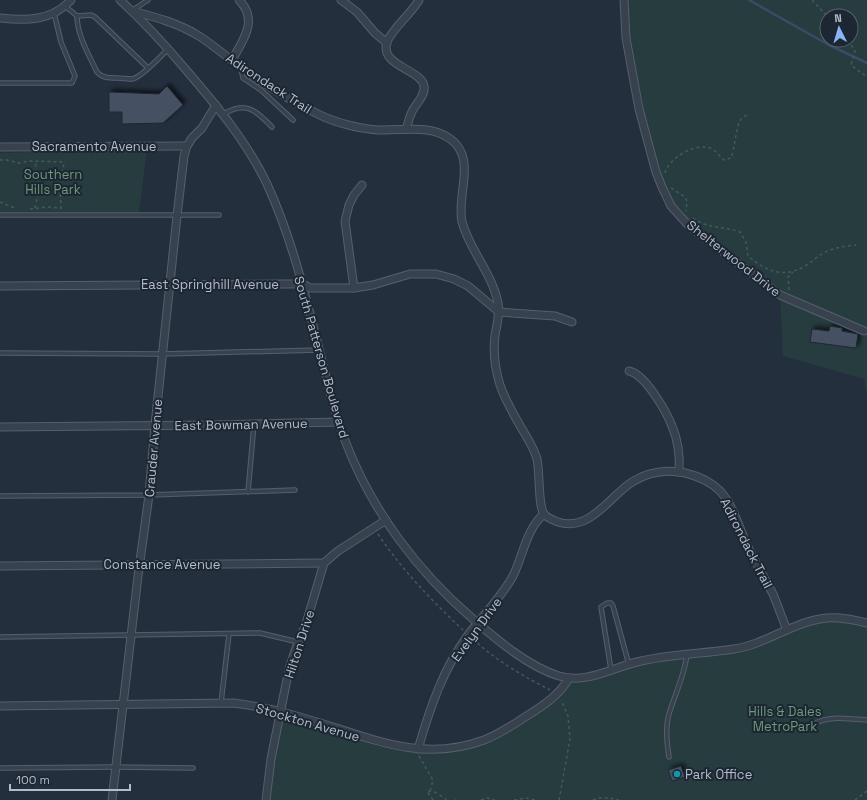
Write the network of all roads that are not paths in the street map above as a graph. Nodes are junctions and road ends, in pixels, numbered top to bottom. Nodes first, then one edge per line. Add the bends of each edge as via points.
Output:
1 (71, 0) edge
2 (120, 0) edge
3 (148, 0) edge
4 (239, 0) edge
5 (341, 0) edge
6 (419, 0) edge
7 (624, 0) edge
8 (65, 6) junction
9 (132, 11) junction
10 (54, 13) junction
11 (77, 16) junction
12 (0, 18) edge
13 (387, 43) junction
14 (168, 49) junction
15 (232, 60) junction
16 (148, 68) junction
17 (242, 68) junction
18 (0, 83) edge
19 (216, 105) junction
20 (224, 114) junction
21 (293, 120) dead end
22 (272, 127) dead end
23 (406, 128) junction
24 (188, 146) junction
25 (0, 147) edge
26 (362, 185) dead end
27 (0, 215) edge
28 (219, 215) dead end
29 (177, 216) junction
30 (303, 284) junction
31 (170, 285) junction
32 (0, 286) edge
33 (354, 288) junction
34 (499, 312) junction
35 (572, 322) dead end
36 (864, 331) dead end
37 (320, 350) junction
38 (0, 353) edge
39 (162, 354) junction
40 (629, 371) dead end
41 (339, 422) junction
42 (254, 424) junction
43 (155, 425) junction
44 (0, 426) edge
45 (680, 472) junction
46 (295, 490) dead end
47 (248, 492) junction
48 (149, 495) junction
49 (0, 496) edge
50 (544, 514) junction
51 (386, 520) junction
52 (324, 563) junction
53 (140, 564) junction
54 (0, 566) edge
55 (477, 623) junction
56 (867, 623) edge
57 (787, 630) junction
58 (229, 634) junction
59 (131, 636) junction
60 (0, 637) edge
61 (298, 642) junction
62 (687, 654) junction
63 (629, 665) junction
64 (611, 670) junction
65 (569, 678) junction
66 (221, 703) junction
67 (123, 704) junction
68 (0, 706) edge
69 (281, 712) junction
70 (867, 720) edge
71 (806, 727) dead end
72 (416, 749) junction
73 (669, 757) dead end
74 (115, 767) junction
75 (0, 768) edge
76 (193, 768) dead end
77 (112, 800) edge
78 (266, 800) edge

1 - 8 street
2 - 9 street, South Patterson Boulevard
3 - 9 lane
4 - 15 street via 247,10 248,26 246,35
5 - 13 street via 357,12
6 - 13 street
7 - 36 street, Shelterwood Drive via 626,38 638,101 656,172 671,206 695,231 780,295
8 - 10 street
8 - 11 lane
9 - 14 street, South Patterson Boulevard
9 - 15 street, Adirondack Trail via 168,21 188,30
10 - 12 street via 33,20
10 - 18 lane via 61,42 75,76 72,83
11 - 16 lane via 95,17
11 - 16 lane via 80,33 99,75 106,78 133,79
13 - 23 street via 387,50 395,63 416,76 424,86
14 - 16 lane
14 - 19 street, South Patterson Boulevard
15 - 17 street, Adirondack Trail
17 - 21 lane via 244,78
17 - 23 street, Adirondack Trail via 302,106 336,122 375,130
19 - 20 street, South Patterson Boulevard
19 - 24 street, Crauder Avenue
20 - 22 lane via 233,109 251,109 260,114
20 - 30 street, South Patterson Boulevard via 254,159 267,184
23 - 34 street, Adirondack Trail via 440,133 459,148 465,180 461,204 462,220 469,239 487,271 497,298
24 - 25 street, Sacramento Avenue
24 - 29 street, Crauder Avenue via 184,156
26 - 33 street via 349,205 346,221
27 - 29 lane
28 - 29 lane
29 - 31 street, Crauder Avenue
30 - 31 street, East Springhill Avenue
30 - 33 street, East Springhill Avenue via 310,288
30 - 37 street, South Patterson Boulevard
31 - 32 street, East Springhill Avenue
31 - 39 street, Crauder Avenue
33 - 34 street, East Springhill Avenue via 410,274 436,274 468,286
34 - 35 street via 555,316
34 - 50 street, Adirondack Trail via 494,351 498,377 501,389 536,457 540,506
37 - 39 lane
37 - 41 street, South Patterson Boulevard
38 - 39 lane
39 - 43 street, Crauder Avenue
40 - 45 street via 639,375 651,389 670,421 679,454
41 - 42 street, East Bowman Avenue
41 - 51 street, South Patterson Boulevard via 355,464
42 - 43 street, East Bowman Avenue
42 - 47 lane
43 - 44 street, East Bowman Avenue
43 - 48 street, Crauder Avenue
45 - 50 street, Adirondack Trail via 666,471 642,477 623,489 597,513 581,522 566,524
45 - 57 street, Adirondack Trail via 701,478 713,485 727,500 774,596
46 - 47 lane
47 - 48 lane
48 - 49 lane
48 - 53 street, Crauder Avenue
50 - 55 street, Evelyn Drive via 537,520 530,533 512,578
51 - 52 street
51 - 55 street, South Patterson Boulevard via 424,572
52 - 53 street, Constance Avenue
52 - 61 street, Hilton Drive
53 - 54 street, Constance Avenue
53 - 59 street, Crauder Avenue
55 - 65 street, South Patterson Boulevard via 517,654 556,675
55 - 72 street, Evelyn Drive via 442,679
56 - 57 street, South Patterson Boulevard via 826,618 812,620
57 - 62 street, South Patterson Boulevard via 761,642 734,649
58 - 59 lane
58 - 61 lane via 260,633
58 - 66 lane
59 - 60 lane
59 - 67 street, Crauder Avenue
61 - 69 street, Hilton Drive
62 - 63 street, South Patterson Boulevard
62 - 73 lane via 669,715 666,736
63 - 64 street, South Patterson Boulevard
63 - 64 lane via 613,606 607,603 601,607
64 - 65 street, South Patterson Boulevard via 583,678
65 - 72 street, Stockton Avenue via 558,694 498,734 460,747
66 - 67 street, Stockton Avenue
66 - 69 street, Stockton Avenue via 253,705
67 - 68 street, Stockton Avenue
67 - 74 street, Crauder Avenue
69 - 72 street, Stockton Avenue via 370,740
69 - 78 street, Hilton Drive
70 - 71 lane via 838,718 822,720
74 - 75 lane
74 - 76 lane
74 - 77 street, Crauder Avenue

